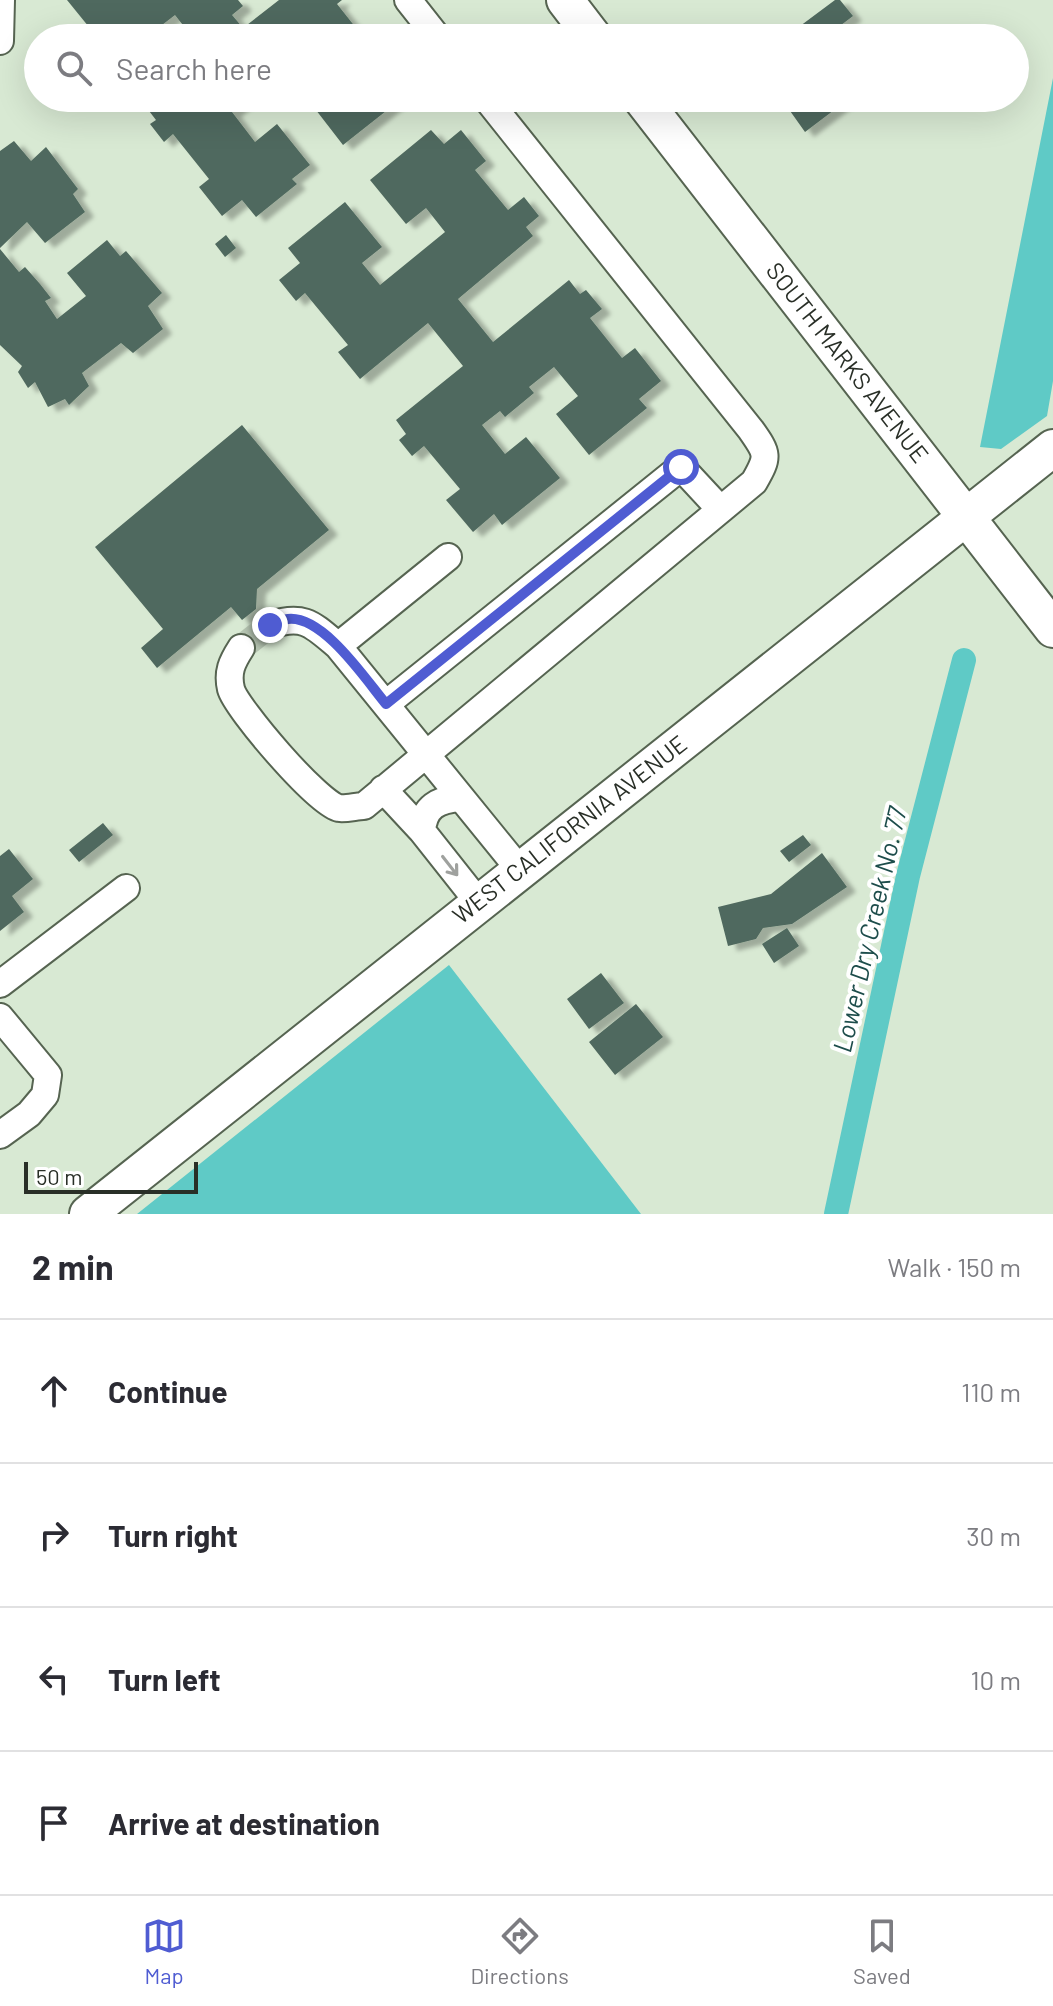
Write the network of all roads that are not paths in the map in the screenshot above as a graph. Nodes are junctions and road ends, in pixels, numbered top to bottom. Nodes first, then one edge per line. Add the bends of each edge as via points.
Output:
1 (1, 0) edge
2 (408, 0) edge
3 (565, 0) edge
4 (427, 24) edge
5 (583, 24) edge
6 (0, 41) edge
7 (497, 112) edge
8 (652, 112) edge
9 (1053, 448) edge
10 (720, 509) junction
11 (967, 517) junction
12 (448, 557) dead end
13 (270, 625) tunnel mouth
14 (1053, 629) edge
15 (338, 646) junction
16 (241, 648) tunnel mouth
17 (386, 704) junction
18 (426, 752) junction
19 (383, 789) junction
20 (460, 798) junction
21 (422, 831) junction
22 (520, 870) junction
23 (126, 888) dead end
24 (479, 903) junction
25 (0, 984) edge
26 (0, 1017) edge
27 (0, 1135) edge
28 (88, 1214) edge

1 - 6 street
2 - 4 street
3 - 5 main road
7 - 10 street via 766,450 754,482
8 - 11 main road, SOUTH MARKS AVENUE
9 - 11 main road, WEST CALIFORNIA AVENUE
10 - 17 street via 681,467
10 - 18 street
11 - 14 main road, SOUTH MARKS AVENUE
11 - 22 main road, WEST CALIFORNIA AVENUE
12 - 15 street
13 - 15 street via 290,618 314,625
15 - 17 street
16 - 19 street via 230,666 232,693 294,773 322,800 339,808 364,806
17 - 18 street
18 - 19 street
18 - 20 street
19 - 21 street
20 - 21 street via 434,804 423,818
20 - 22 street
21 -> 24 street
22 - 24 main road, WEST CALIFORNIA AVENUE
23 - 25 street
24 - 28 main road, WEST CALIFORNIA AVENUE
26 - 27 street via 48,1075 45,1095

